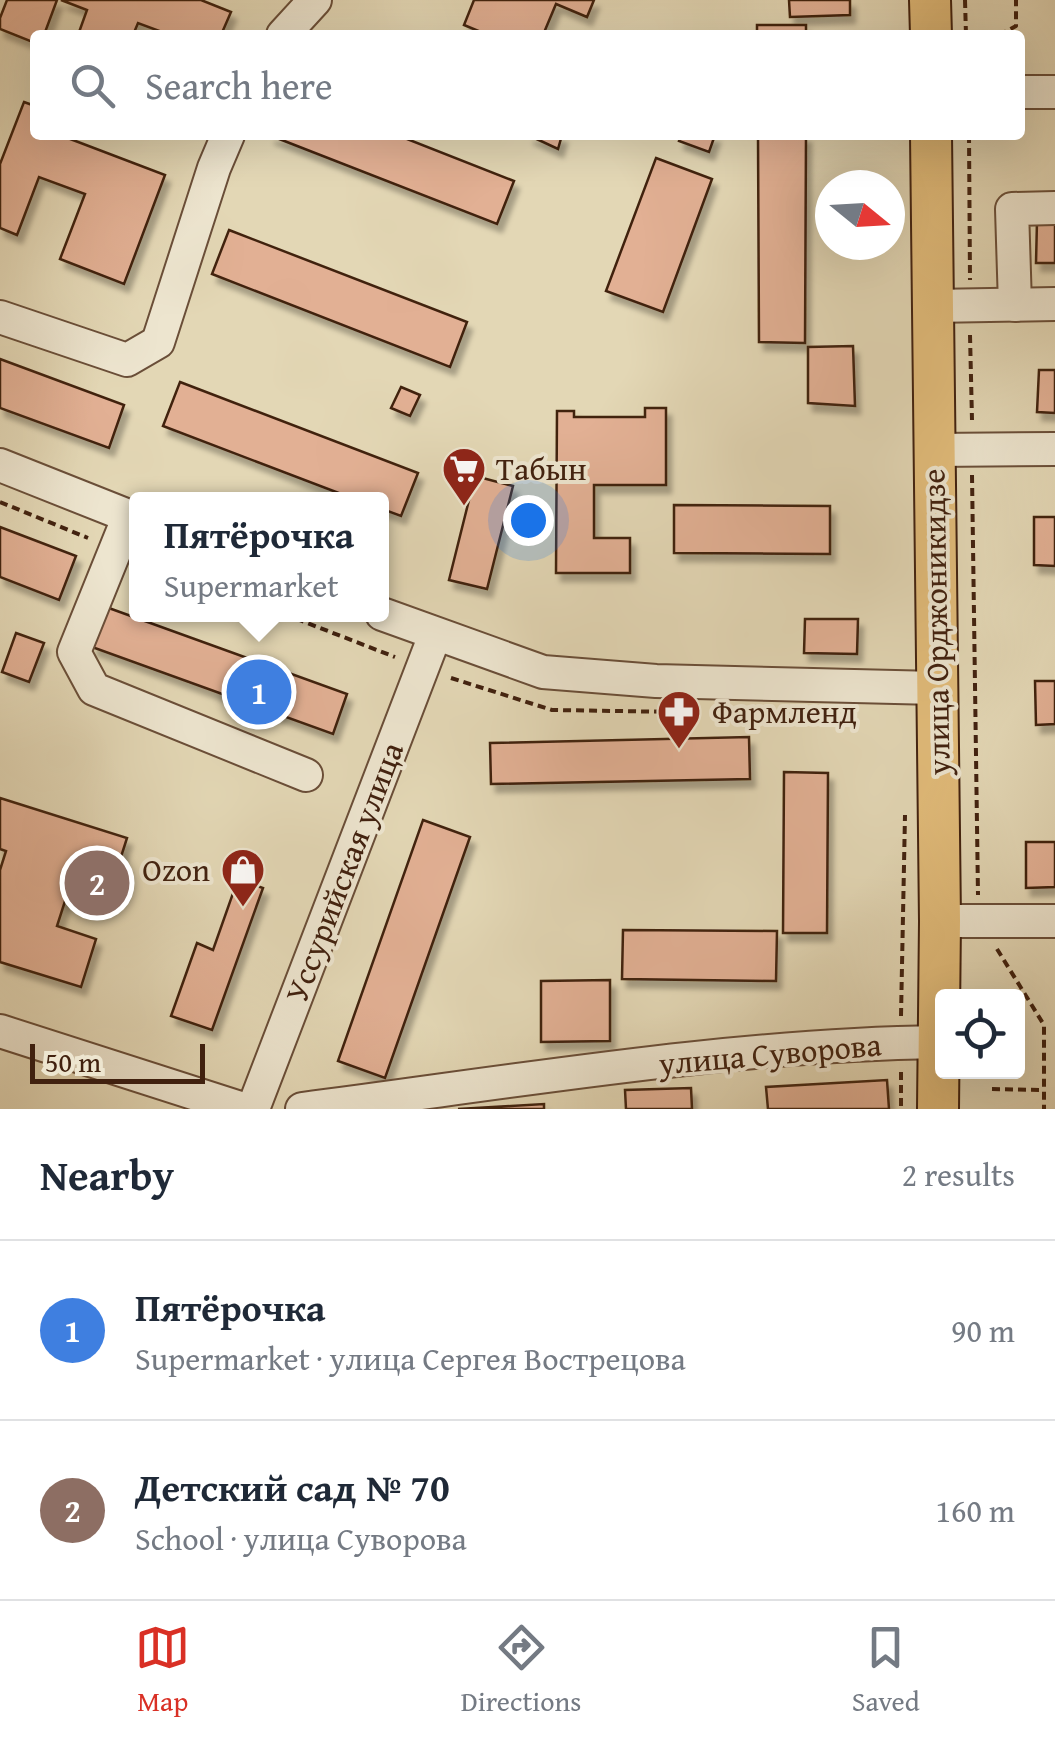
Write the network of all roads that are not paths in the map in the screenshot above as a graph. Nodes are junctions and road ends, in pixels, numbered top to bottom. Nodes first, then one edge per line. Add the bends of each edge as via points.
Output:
1 (315, 0) edge
2 (930, 0) edge
3 (287, 30) edge
4 (930, 30) edge
5 (1025, 92) edge
6 (1055, 92) edge
7 (226, 140) edge
8 (932, 140) edge
9 (1055, 208) edge
10 (1055, 304) edge
11 (1014, 305) junction
12 (952, 306) junction
13 (0, 317) edge
14 (1055, 449) edge
15 (953, 450) junction
16 (0, 465) edge
17 (129, 515) edge
18 (129, 525) edge
19 (389, 617) edge
20 (435, 635) junction
21 (936, 688) junction
22 (306, 774) dead end
23 (959, 921) junction
24 (1055, 921) edge
25 (948, 989) edge
26 (0, 1031) edge
27 (935, 1042) edge
28 (939, 1079) edge
29 (374, 1105) edge
30 (242, 1109) edge
31 (253, 1109) edge
32 (302, 1109) edge
33 (938, 1109) edge

1 - 3 street
2 - 4 main road
5 - 6 street
7 - 13 street via 158,342 127,360
8 - 12 main road, улица Орджоникидзе
9 - 11 street via 1012,209
10 - 11 street
11 - 12 street
12 - 15 main road, улица Орджоникидзе
14 - 15 street
15 - 21 main road, улица Орджоникидзе
16 - 17 street
18 - 22 street via 74,652 94,690
19 - 20 street
20 - 21 street via 543,672
20 - 31 street, Уссурийская улица
21 - 23 main road, улица Орджоникидзе
23 - 24 street
23 - 25 main road, улица Орджоникидзе
26 - 30 street
27 - 29 street, улица Суворова via 792,1050 522,1080
28 - 33 main road, улица Орджоникидзе
29 - 32 street, улица Суворова

